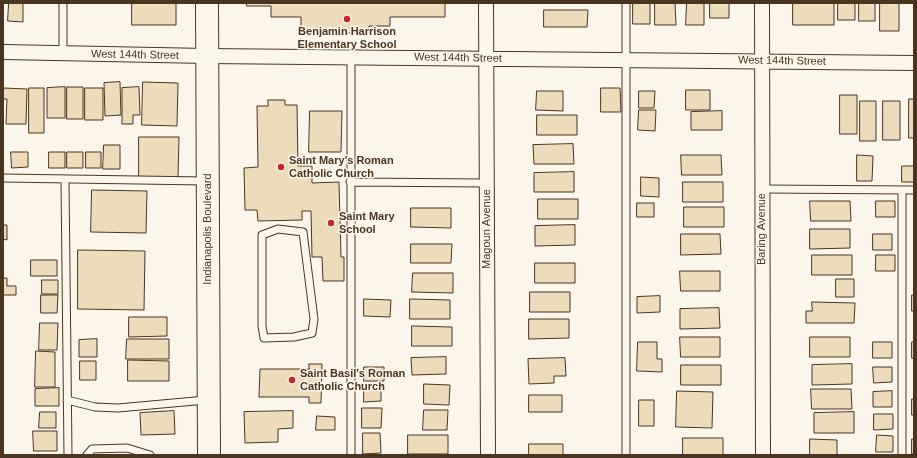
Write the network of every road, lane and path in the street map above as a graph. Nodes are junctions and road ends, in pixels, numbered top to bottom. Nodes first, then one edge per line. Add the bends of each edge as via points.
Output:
1 (63, 3) edge
2 (207, 3) edge
3 (486, 3) edge
4 (626, 3) edge
5 (762, 3) edge
6 (3, 52) edge
7 (63, 53) junction
8 (207, 56) junction
9 (351, 57) junction
10 (487, 59) junction
11 (625, 60) junction
12 (762, 61) junction
13 (914, 63) edge
14 (3, 178) edge
15 (65, 179) junction
16 (208, 182) junction
17 (350, 182) junction
18 (487, 183) junction
19 (762, 189) junction
20 (902, 190) junction
21 (914, 190) edge
22 (314, 319) joint
23 (68, 400) junction
24 (209, 400) junction
25 (68, 455) edge
26 (87, 455) edge
27 (150, 455) edge
28 (208, 455) edge
29 (351, 455) edge
30 (488, 455) edge
31 (626, 455) edge
32 (763, 455) edge
33 (902, 455) edge

1 - 7 lane
2 - 8 main road, Indianapolis Boulevard
3 - 10 street, Magoun Avenue
4 - 11 lane
5 - 12 street, Baring Avenue
6 - 7 street, West 144th Street
7 - 8 street, West 144th Street
8 - 9 street, West 144th Street
8 - 16 main road, Indianapolis Boulevard
9 - 10 street, West 144th Street
9 - 17 lane
10 - 11 street, West 144th Street
10 - 18 street, Magoun Avenue
11 - 12 street, West 144th Street
11 - 31 lane
12 - 13 street, West 144th Street
12 - 19 street, Baring Avenue
14 - 15 lane
15 - 16 lane
15 - 23 lane
16 - 24 main road, Indianapolis Boulevard
17 - 18 lane
17 - 29 lane
18 - 30 street, Magoun Avenue
19 - 20 lane
19 - 32 street, Baring Avenue
20 - 21 lane
20 - 33 lane
22 - 22 lane via 312,333 294,337 264,338 262,235 278,229 303,232
23 - 24 lane via 95,407 118,408
23 - 25 lane
24 - 28 main road, Indianapolis Boulevard
26 - 27 lane via 92,449 127,448

